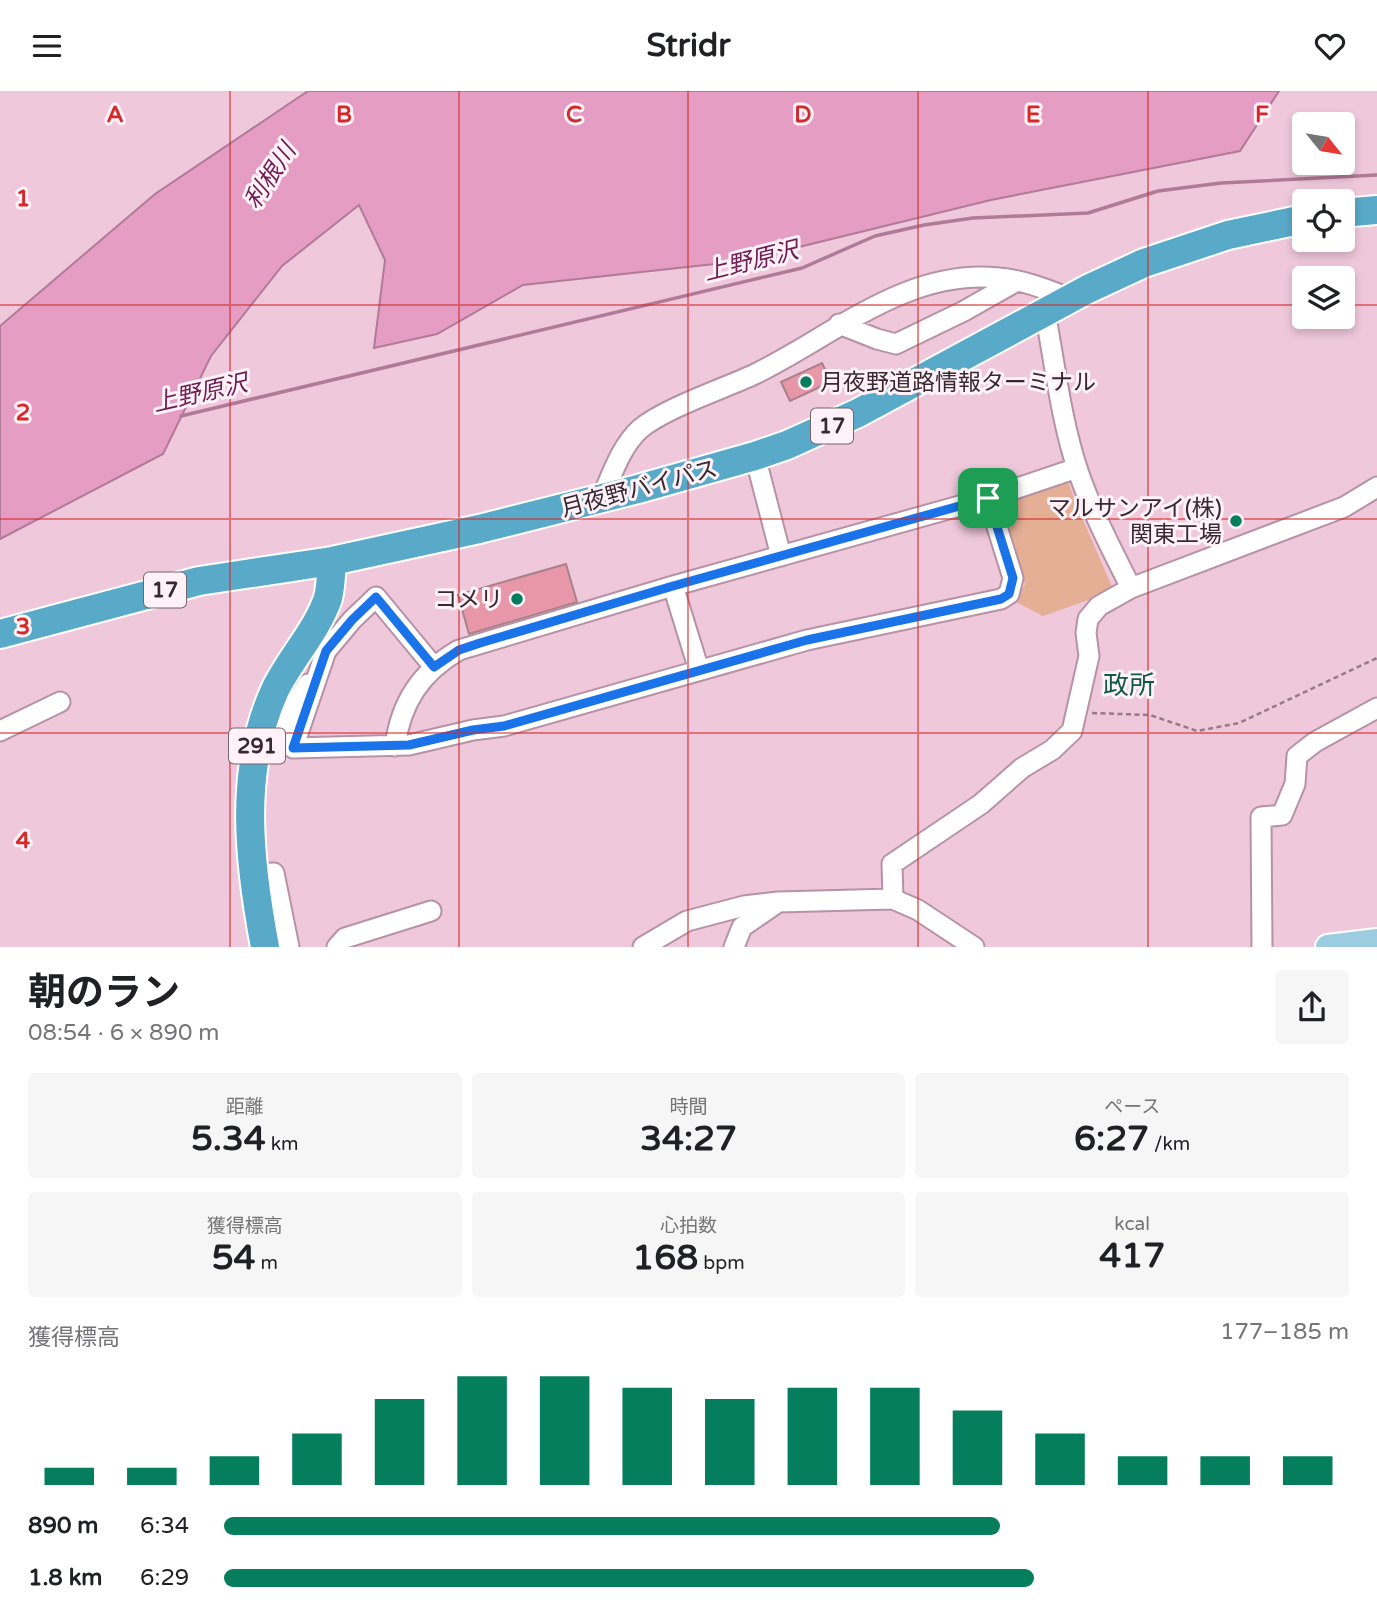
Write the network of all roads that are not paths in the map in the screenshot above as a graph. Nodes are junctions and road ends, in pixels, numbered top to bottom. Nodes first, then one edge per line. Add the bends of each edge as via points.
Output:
1 (1377, 210) edge
2 (1355, 212) edge
3 (1292, 221) edge
4 (1017, 281) junction
5 (1071, 299) junction
6 (1045, 312) junction
7 (839, 324) junction
8 (755, 456) junction
9 (1077, 468) junction
10 (1377, 487) edge
11 (988, 498) junction
12 (601, 499) junction
13 (781, 555) junction
14 (332, 561) junction
15 (673, 586) junction
16 (1131, 588) junction
17 (0, 634) edge
18 (321, 666) junction
19 (434, 667) junction
20 (699, 670) junction
21 (60, 702) dead end
22 (1377, 708) edge
23 (0, 731) edge
24 (258, 740) junction
25 (395, 746) junction
26 (254, 874) junction
27 (893, 899) junction
28 (778, 902) junction
29 (431, 911) dead end
30 (1377, 941) edge
31 (265, 947) edge
32 (289, 947) edge
33 (337, 947) edge
34 (643, 947) edge
35 (734, 947) edge
36 (974, 947) edge
37 (1262, 947) edge
38 (1328, 947) edge

1 - 2 highway
3 - 5 highway, 月夜野バイパス / 17 via 1195,244
4 - 5 street
4 - 7 street via 944,282
4 - 7 street via 897,344
5 - 6 highway, 月夜野バイパス / 17
6 - 8 highway, 月夜野バイパス / 17 via 858,413
6 - 9 street
7 - 12 street via 758,372 646,424 631,439
8 - 12 highway, 月夜野バイパス / 17
8 - 13 street
9 - 11 street
9 - 16 street via 1091,508
10 - 16 street via 1344,507
11 - 13 street
11 - 20 street via 1013,578 1005,597 807,640
12 - 14 highway, 月夜野バイパス / 17
13 - 15 street
14 - 17 highway, 17 via 199,581
14 - 24 highway, 291 via 328,596 277,687
15 - 19 street via 459,650
15 - 20 street
16 - 27 street via 1099,606 1088,619 1089,656 1073,731 981,804 891,864
18 - 19 street via 335,639 376,597
18 - 24 street via 275,738
18 - 25 street via 293,748
19 - 25 street via 411,695 398,723
20 - 25 street via 504,726
21 - 23 street
22 - 37 street via 1297,756 1295,784 1282,815 1261,817
24 - 26 highway, 291 via 249,816
26 - 31 highway, 291
26 - 32 street via 274,873
27 - 28 street
27 - 36 street
28 - 34 street via 744,905 687,921
28 - 35 street via 742,927
29 - 33 street via 345,938
30 - 38 main road

